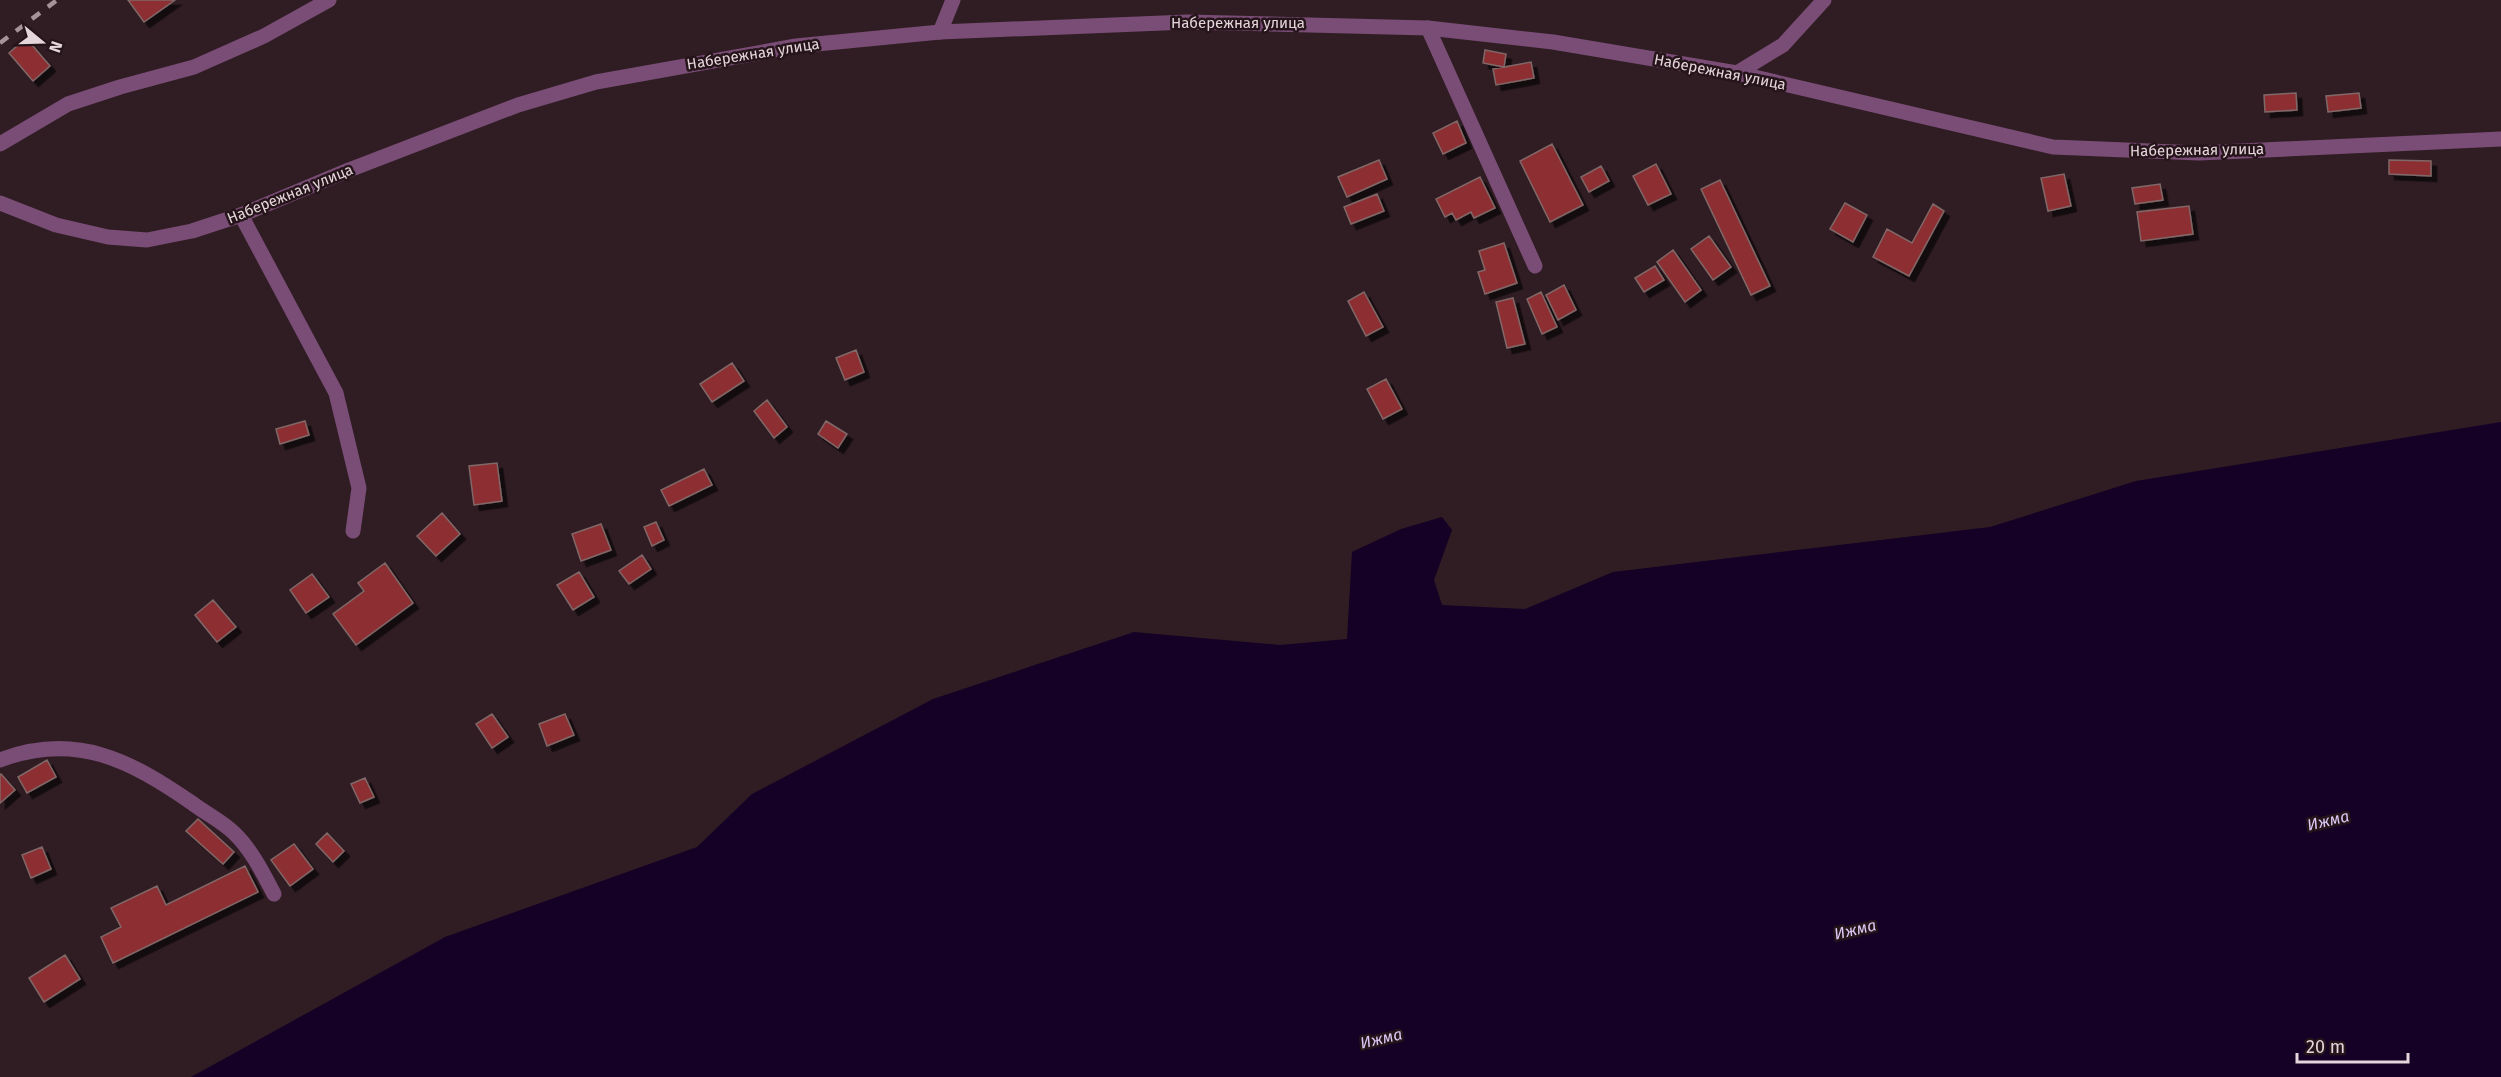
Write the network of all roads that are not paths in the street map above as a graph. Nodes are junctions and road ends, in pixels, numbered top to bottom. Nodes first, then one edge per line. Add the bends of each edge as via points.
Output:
1 (329, 0) edge
2 (953, 0) edge
3 (1824, 0) edge
4 (1428, 28) junction
5 (940, 32) junction
6 (1737, 73) junction
7 (2501, 139) edge
8 (0, 144) edge
9 (0, 202) edge
10 (241, 215) junction
11 (1535, 266) dead end
12 (353, 531) dead end
13 (0, 760) edge
14 (274, 894) dead end

1 - 8 street via 264,36 194,67 68,104
2 - 5 street
3 - 6 street via 1783,45
4 - 5 street, Набережная улица via 1187,22
4 - 6 street, Набережная улица via 1553,42
4 - 11 street
5 - 10 street, Набережная улица via 796,46 596,82 518,105
6 - 7 street, Набережная улица via 2053,147 2199,153
9 - 10 street, Набережная улица via 56,225 108,237 147,240
10 - 12 street via 336,393 359,488
13 - 14 street via 25,753 73,749 96,752 151,775 234,833

